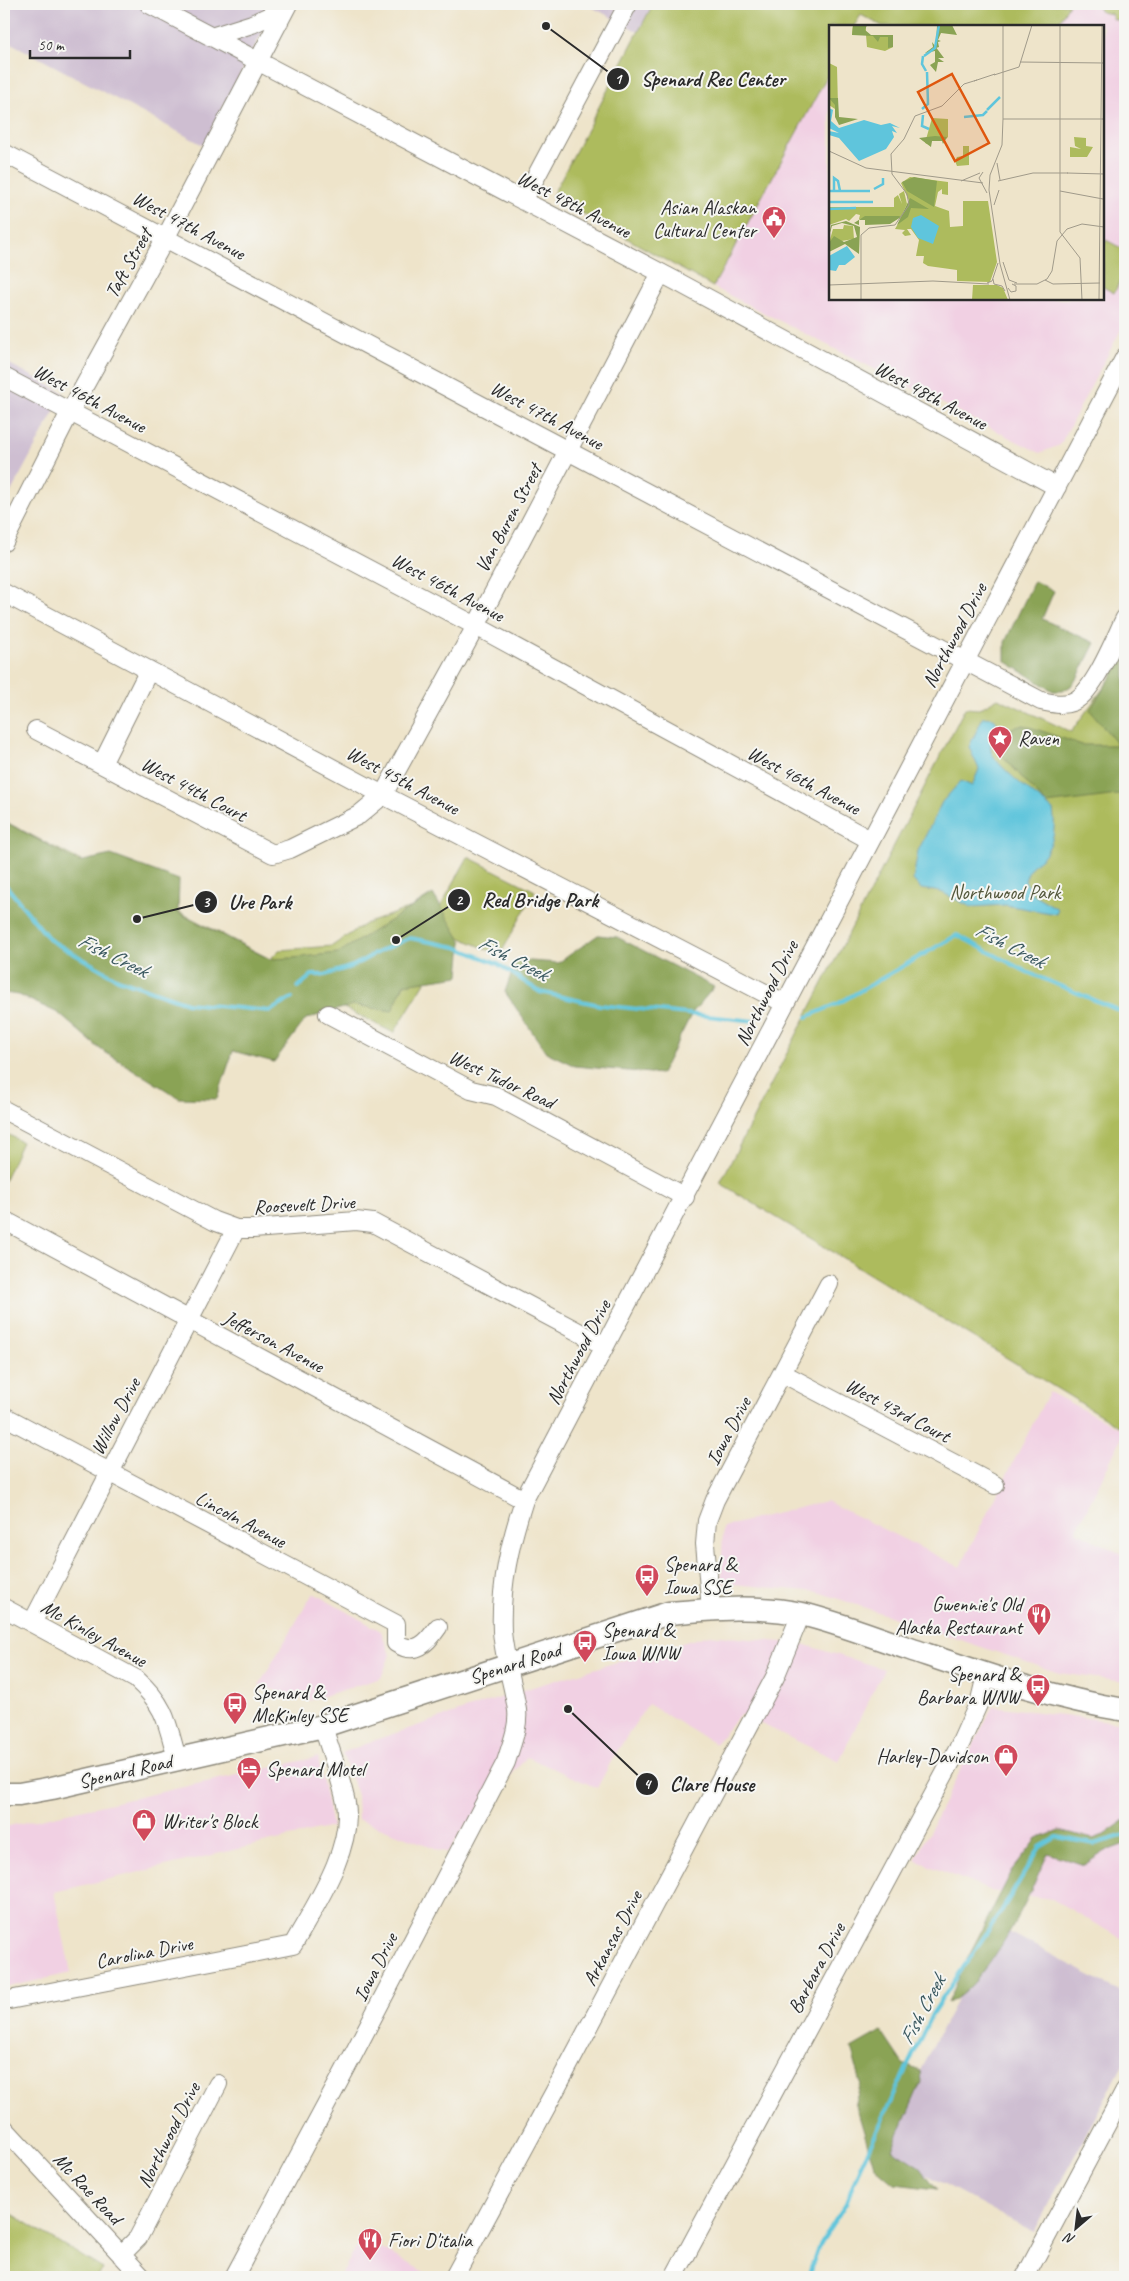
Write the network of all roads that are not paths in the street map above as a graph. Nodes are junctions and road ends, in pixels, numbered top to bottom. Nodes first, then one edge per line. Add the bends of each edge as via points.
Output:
1 (149, 4) edge
2 (628, 4) edge
3 (287, 6) edge
4 (211, 37) junction
5 (257, 62) junction
6 (4, 153) edge
7 (522, 201) junction
8 (166, 237) junction
9 (661, 273) junction
10 (1125, 357) edge
11 (4, 377) edge
12 (70, 412) junction
13 (568, 450) junction
14 (1057, 487) junction
15 (4, 542) edge
16 (4, 593) edge
17 (1125, 618) edge
18 (476, 626) junction
19 (964, 661) junction
20 (149, 670) junction
21 (36, 730) dead end
22 (102, 764) junction
23 (383, 795) junction
24 (870, 840) junction
25 (266, 851) joint
26 (784, 1003) junction
27 (328, 1014) dead end
28 (4, 1110) edge
29 (685, 1197) junction
30 (4, 1220) edge
31 (236, 1229) junction
32 (829, 1284) dead end
33 (189, 1320) junction
34 (605, 1346) junction
35 (782, 1373) junction
36 (4, 1416) edge
37 (109, 1473) junction
38 (995, 1485) dead end
39 (524, 1500) junction
40 (4, 1608) edge
41 (711, 1609) junction
42 (800, 1614) junction
43 (32, 1623) junction
44 (438, 1627) dead end
45 (507, 1666) junction
46 (986, 1675) junction
47 (1125, 1710) edge
48 (323, 1726) junction
49 (178, 1759) junction
50 (11, 1794) edge
51 (4, 1811) edge
52 (4, 2001) edge
53 (218, 2084) dead end
54 (1125, 2090) edge
55 (4, 2128) edge
56 (122, 2255) junction
57 (142, 2277) edge
58 (234, 2277) edge
59 (454, 2277) edge
60 (674, 2277) edge
61 (1025, 2277) edge

1 - 4 street, West 48th Avenue
2 - 7 street
3 - 4 street via 252,24
3 - 5 street, Taft Street
4 - 5 street, West 48th Avenue
5 - 7 street, West 48th Avenue
5 - 8 street, Taft Street
6 - 8 street, West 47th Avenue
7 - 9 street, West 48th Avenue
8 - 12 street, Taft Street
8 - 13 street, West 47th Avenue
9 - 13 street, Van Buren Street
9 - 14 street, West 48th Avenue
10 - 14 street, Northwood Drive
11 - 12 street, West 46th Avenue
12 - 15 street, Taft Street
12 - 18 street, West 46th Avenue
13 - 18 street, Van Buren Street
13 - 19 street, West 47th Avenue
14 - 19 street, Northwood Drive
16 - 20 street, West 45th Avenue
17 - 19 street, West 47th Avenue via 1090,685 1072,702 1041,701
18 - 23 street, Van Buren Street
18 - 24 street, West 46th Avenue
19 - 24 street, Northwood Drive
20 - 22 street
20 - 23 street, West 45th Avenue
21 - 22 street, West 44th Court
22 - 25 street, West 44th Court
23 - 25 street, Van Buren Street via 359,815 298,845 279,853
23 - 26 street, West 45th Avenue
24 - 26 street, Northwood Drive
26 - 29 street, Northwood Drive
27 - 29 street, West Tudor Road via 471,1090 496,1096
28 - 31 street, Roosevelt Drive
29 - 34 street, Northwood Drive
30 - 33 street, Jefferson Avenue
31 - 33 street, Willow Drive
31 - 34 street, Roosevelt Drive via 356,1221 373,1223
32 - 35 street, Iowa Drive
33 - 37 street, Willow Drive
33 - 39 street, Jefferson Avenue
34 - 39 street, Northwood Drive
35 - 38 street, West 43rd Court
35 - 41 street, Iowa Drive via 707,1521 705,1544
36 - 37 street, Lincoln Avenue
37 - 43 street, Willow Drive
37 - 44 street, Lincoln Avenue via 396,1624 396,1643 405,1649 417,1648
39 - 45 street, Northwood Drive via 506,1564 502,1600
40 - 43 street, Mc Kinley Avenue
41 - 42 main road, Spenard Road via 758,1609
41 - 45 main road, Spenard Road via 669,1614
42 - 46 main road, Spenard Road
42 - 59 street, Arkansas Drive via 775,1677
43 - 49 street, Mc Kinley Avenue via 136,1679 151,1692 163,1709
45 - 48 main road, Spenard Road
45 - 58 street, Iowa Drive via 517,1711 514,1738 506,1762
46 - 47 main road, Spenard Road via 1061,1698
46 - 60 street, Barbara Drive via 980,1700 958,1749
48 - 49 main road, Spenard Road
48 - 52 street, Carolina Drive via 346,1804 346,1824 341,1849 292,1945
49 - 50 main road, Spenard Road
50 - 51 main road, Spenard Road
53 - 56 street, Northwood Drive via 138,2238
54 - 61 street
55 - 56 street, Mc Rae Road
56 - 57 street, Mc Rae Road

